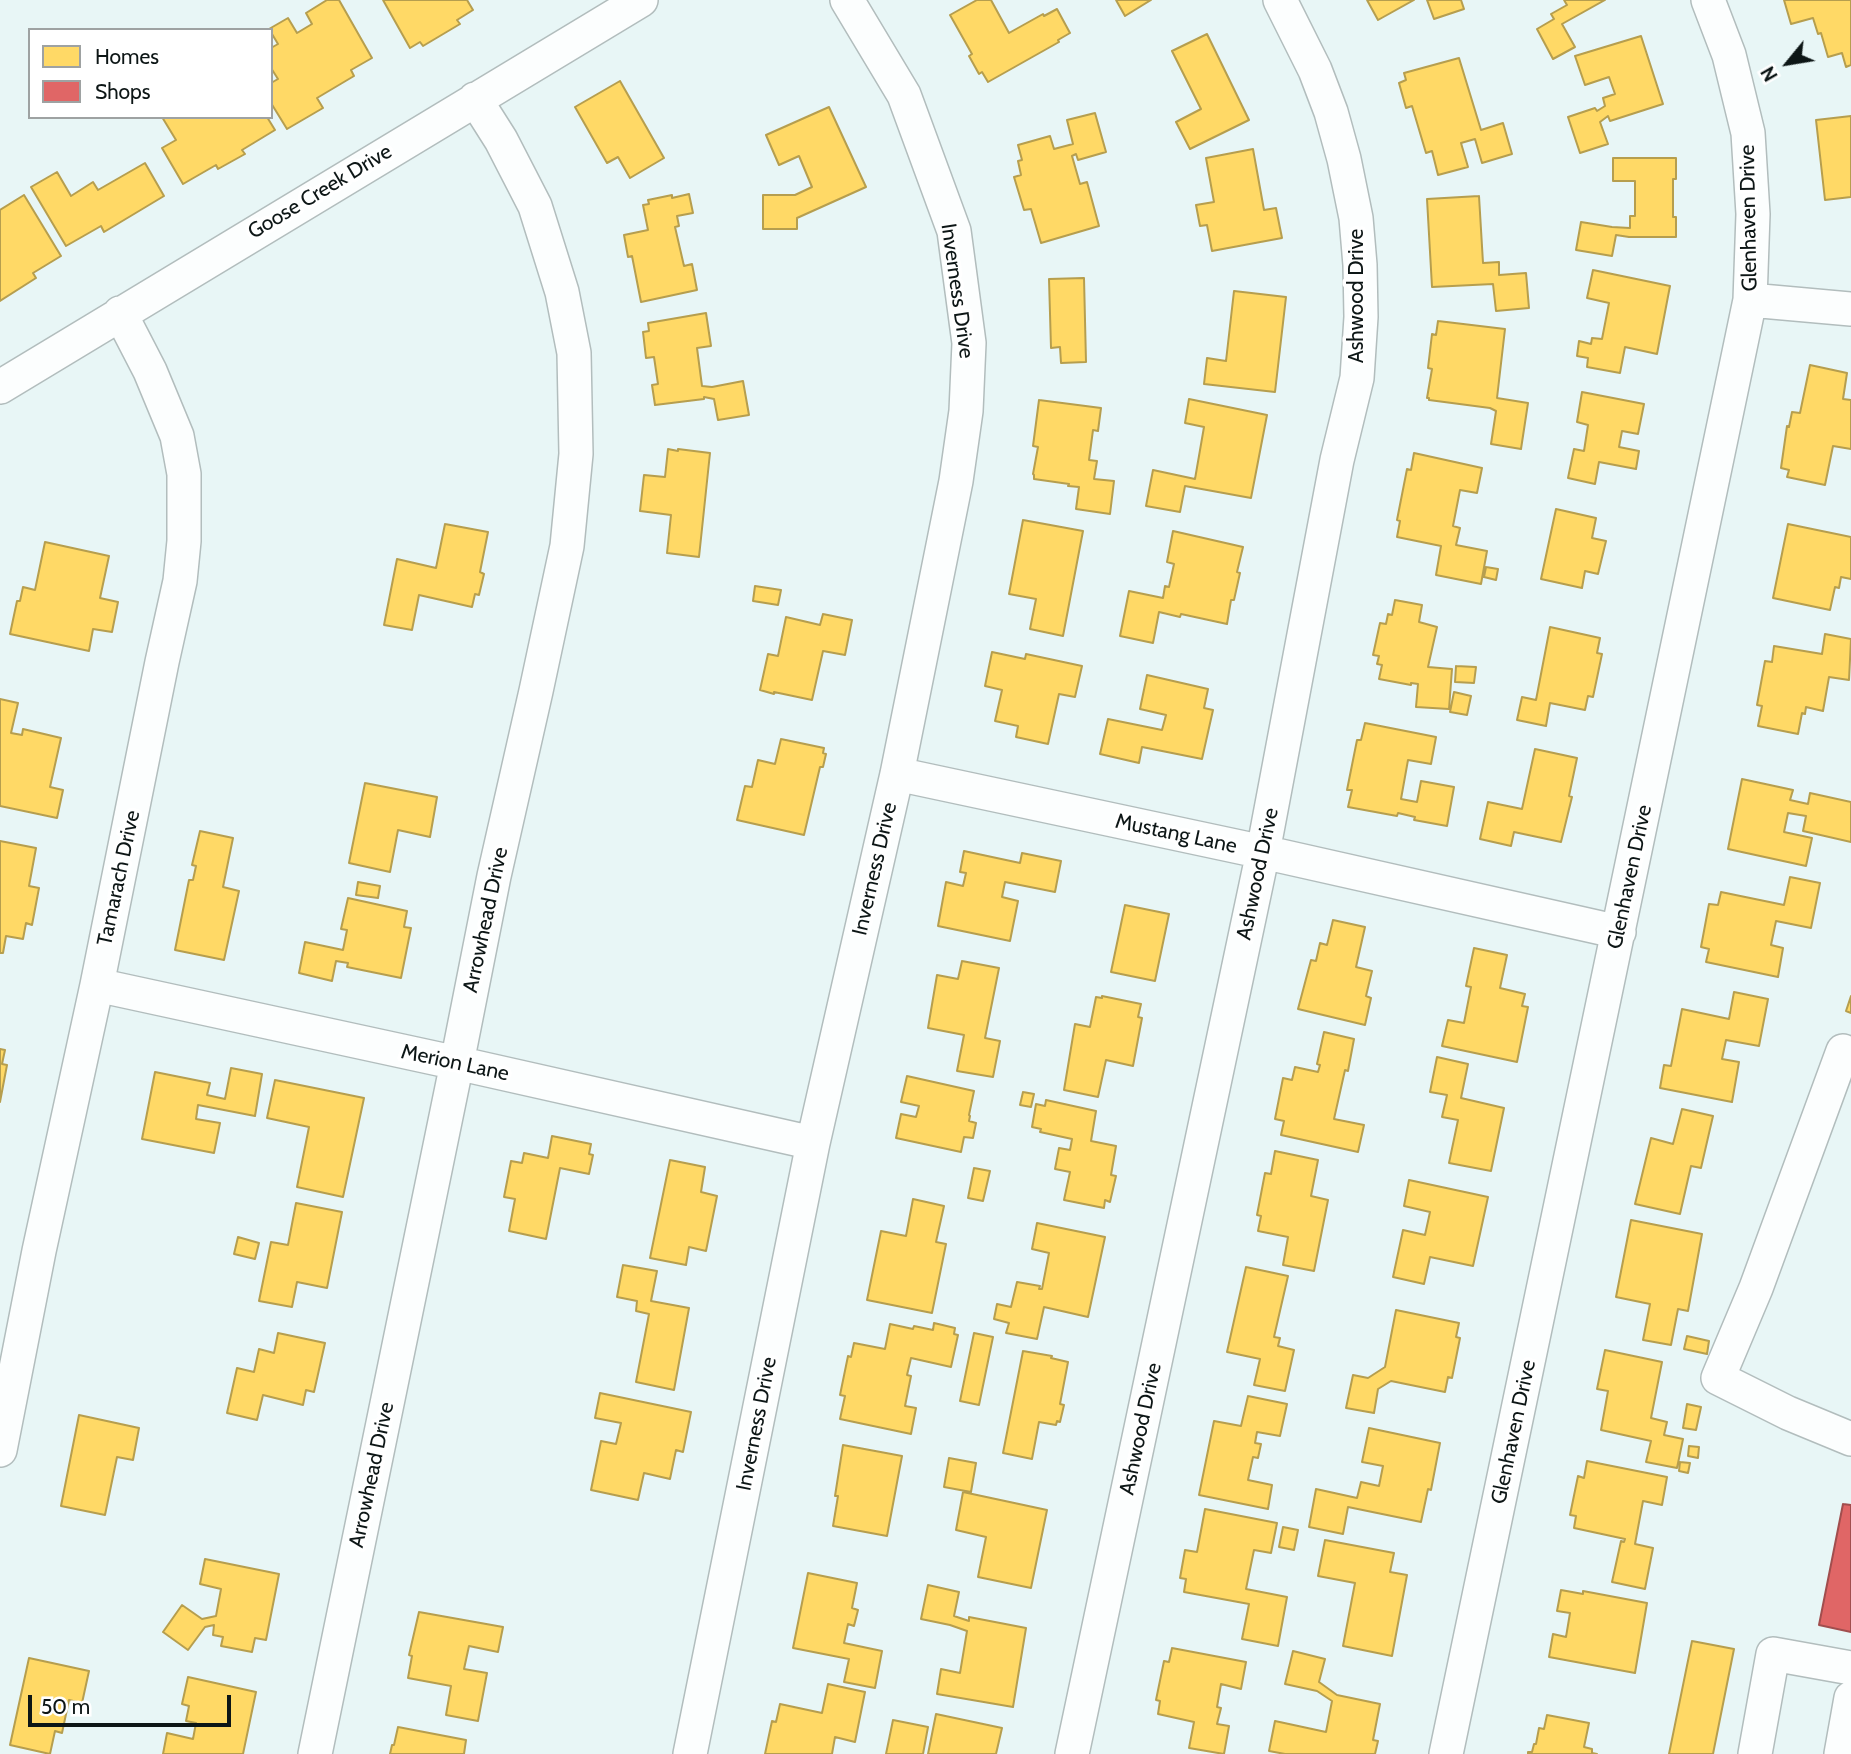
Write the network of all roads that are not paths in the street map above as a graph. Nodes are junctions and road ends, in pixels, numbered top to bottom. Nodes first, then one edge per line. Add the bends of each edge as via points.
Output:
1 (641, 0) edge
2 (847, 0) edge
3 (1280, 0) edge
4 (1708, 0) edge
5 (475, 99) junction
6 (1750, 300) junction
7 (1851, 309) edge
8 (120, 313) junction
9 (0, 387) edge
10 (897, 774) junction
11 (1263, 852) junction
12 (1619, 932) junction
13 (97, 985) junction
14 (1851, 1054) edge
15 (457, 1063) junction
16 (813, 1143) junction
17 (1851, 1439) edge
18 (0, 1450) edge
19 (1851, 1668) edge
20 (1851, 1699) edge
21 (315, 1754) edge
22 (690, 1754) edge
23 (1072, 1754) edge
24 (1446, 1754) edge
25 (1755, 1754) edge
26 (1841, 1754) edge

1 - 5 street, Goose Creek Drive
2 - 10 street, Inverness Drive via 904,95 954,232 969,343 957,481
3 - 11 street, Ashwood Drive via 1315,70 1344,159 1356,218 1361,317 1357,378 1337,460
4 - 6 street, Glenhaven Drive via 1729,55 1748,133
5 - 8 street, Goose Creek Drive
5 - 15 street, Arrowhead Drive via 535,206 562,292 574,353 576,454 567,546
6 - 7 street
6 - 12 street, Glenhaven Drive
8 - 9 street, Goose Creek Drive
8 - 13 street, Tamarach Drive via 177,436 184,474 184,541 180,582
10 - 11 street, Mustang Lane
10 - 16 street, Inverness Drive
11 - 12 street, Mustang Lane
11 - 23 street, Ashwood Drive
12 - 24 street, Glenhaven Drive
13 - 15 street, Merion Lane
13 - 18 street, Tamarach Drive
14 - 17 street via 1843,1051 1718,1378
15 - 16 street, Merion Lane
15 - 21 street, Arrowhead Drive
16 - 22 street, Inverness Drive
19 - 25 street via 1773,1654
20 - 26 street

